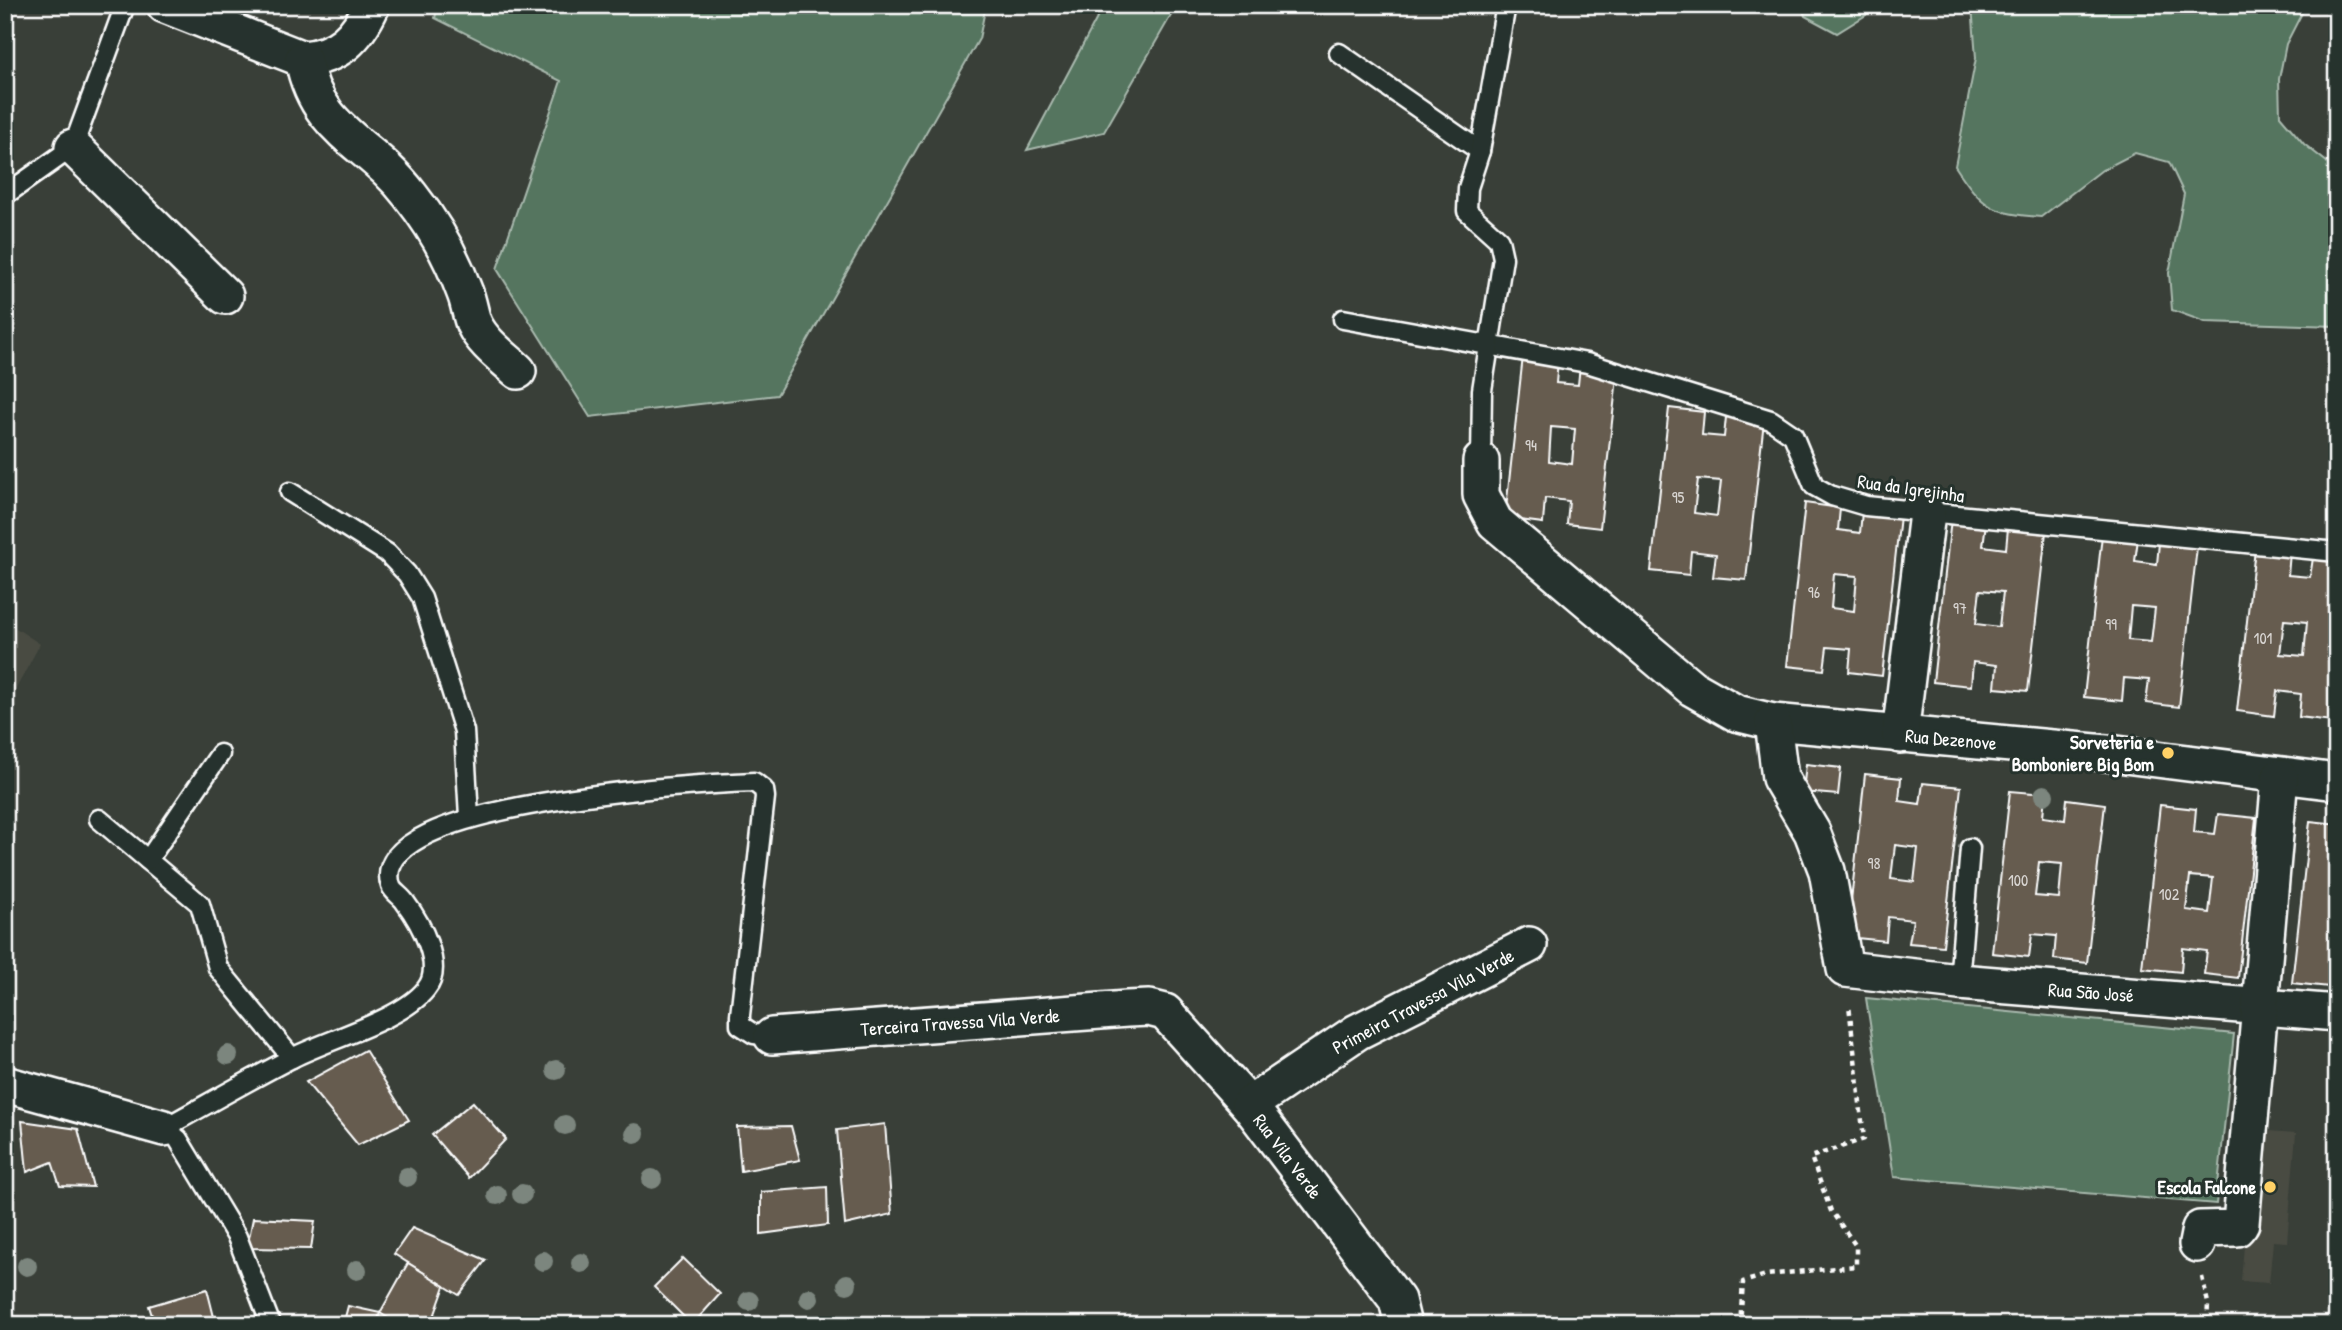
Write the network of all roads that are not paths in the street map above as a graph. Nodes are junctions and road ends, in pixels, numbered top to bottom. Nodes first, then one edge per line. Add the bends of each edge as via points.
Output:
1 (125, 5) edge
2 (165, 5) edge
3 (372, 5) edge
4 (1506, 5) edge
5 (1339, 53) dead end
6 (303, 60) junction
7 (73, 147) junction
8 (1480, 151) junction
9 (5, 195) edge
10 (225, 296) dead end
11 (1343, 318) dead end
12 (1488, 344) junction
13 (518, 371) dead end
14 (1481, 461) joint
15 (290, 492) dead end
16 (1927, 513) junction
17 (2337, 552) edge
18 (1773, 722) junction
19 (1900, 735) junction
20 (220, 754) dead end
21 (2280, 777) junction
22 (2337, 782) edge
23 (469, 816) junction
24 (99, 819) dead end
25 (1970, 848) dead end
26 (148, 860) junction
27 (1529, 945) dead end
28 (1959, 982) junction
29 (2259, 1007) junction
30 (1149, 1008) joint
31 (2337, 1013) edge
32 (772, 1036) joint
33 (292, 1058) junction
34 (5, 1084) edge
35 (1249, 1105) junction
36 (164, 1128) junction
37 (2197, 1244) road end
38 (271, 1325) edge
39 (1403, 1325) edge

1 - 7 lane
2 - 6 street
3 - 6 street via 349,41 327,57
4 - 8 lane
5 - 8 lane
6 - 13 street via 314,100 331,122 409,192 451,256 474,324
7 - 9 lane
7 - 10 street
8 - 12 lane via 1468,188 1467,211 1499,240 1503,258
11 - 12 lane, Rua da Igrejinha
12 - 14 lane
12 - 16 lane, Rua da Igrejinha via 1587,363 1771,420 1793,435 1814,486 1866,506
14 - 18 street, Rua Dezenove via 1481,495 1495,522 1692,688 1736,713
15 - 23 lane via 387,553 407,573 422,598 464,731
16 - 17 lane, Rua da Igrejinha
16 - 19 street
18 - 19 street, Rua Dezenove
18 - 28 street, Rua São José via 1780,778 1812,832 1827,871 1845,969
19 - 21 street, Rua Dezenove via 2117,754
20 - 26 lane
21 - 22 street, Rua Dezenove
21 - 29 street
23 - 32 lane via 702,782 759,785 765,797 740,1025 763,1037
23 - 33 lane via 409,842 389,867 391,887 405,901 429,951 433,967 428,988 389,1015
24 - 26 lane
25 - 28 lane
26 - 33 lane via 200,904 218,968
27 - 35 street, Primeira Travessa Vila Verde via 1357,1032
28 - 29 street, Rua São José
29 - 31 street, Rua São José
29 - 37 street via 2241,1223 2237,1228 2200,1229
30 - 32 street, Terceira Travessa Vila Verde
30 - 35 street, Rua Vila Verde via 1175,1020
33 - 36 lane
34 - 36 street
35 - 39 street, Rua Vila Verde via 1396,1300
36 - 38 lane via 178,1139 237,1237

